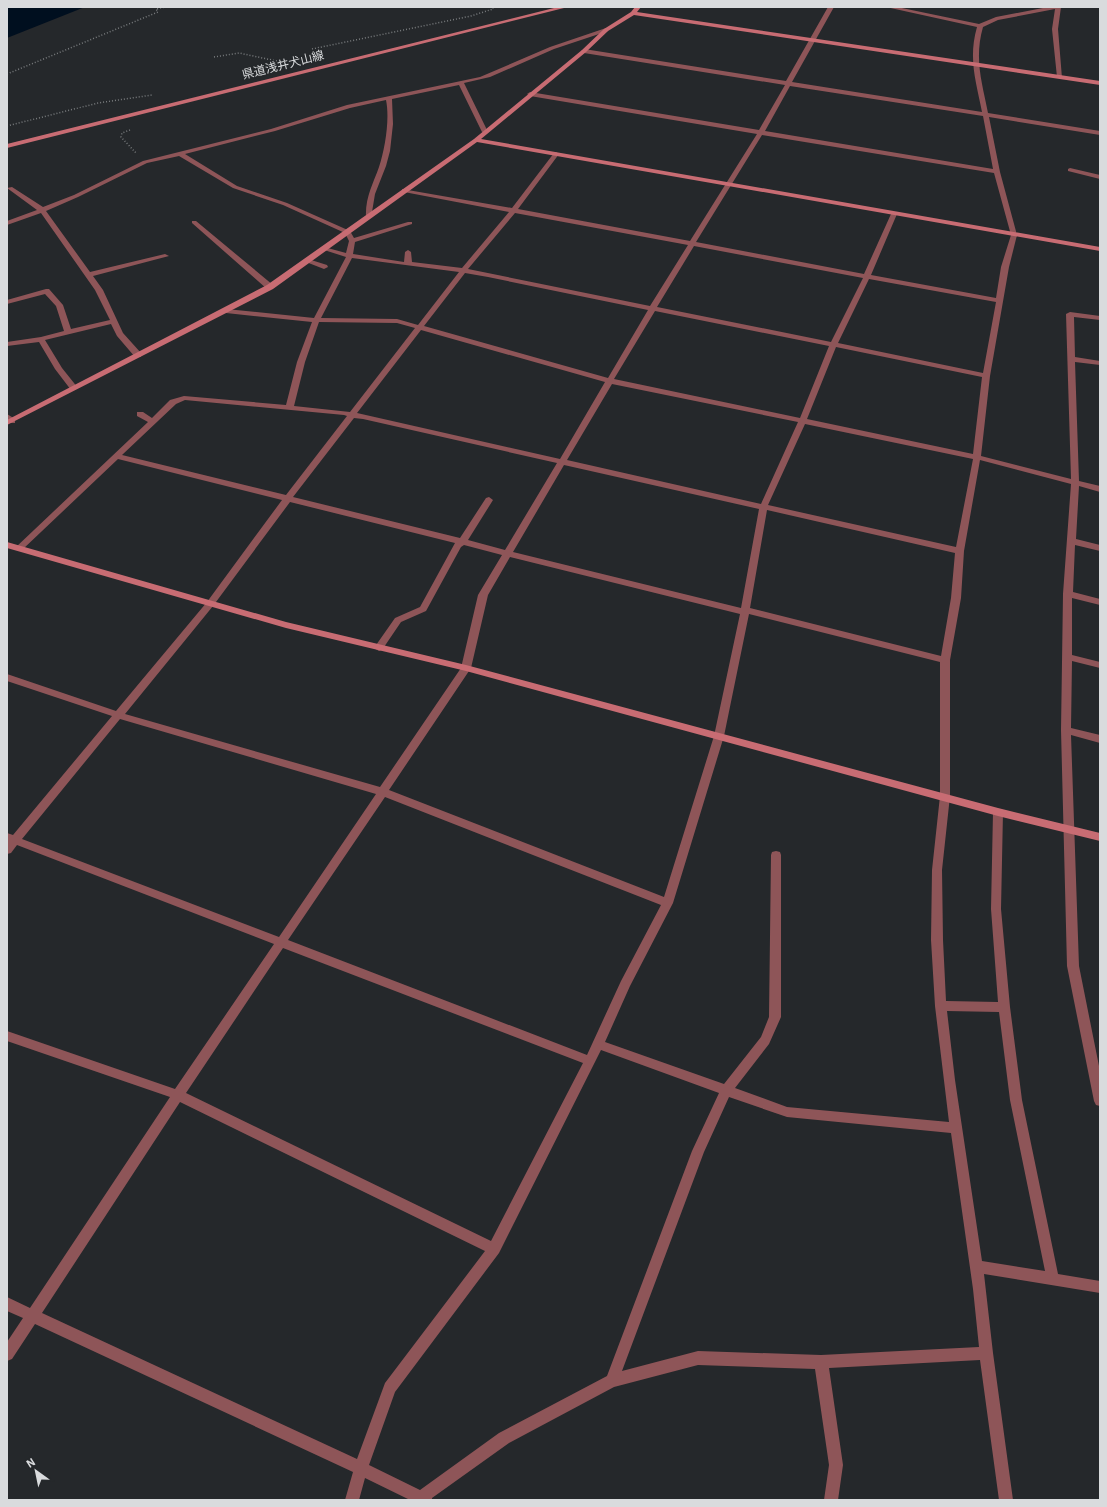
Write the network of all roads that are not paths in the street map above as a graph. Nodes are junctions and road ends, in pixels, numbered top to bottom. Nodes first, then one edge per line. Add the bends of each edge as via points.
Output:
1 (565, 7) edge
2 (638, 7) edge
3 (831, 7) edge
4 (889, 7) edge
5 (1057, 7) edge
6 (633, 13) junction
7 (980, 26) junction
8 (606, 30) junction
9 (813, 40) junction
10 (584, 51) junction
11 (975, 64) junction
12 (1060, 77) junction
13 (461, 83) junction
14 (1100, 83) edge
15 (788, 84) junction
16 (530, 94) junction
17 (389, 97) junction
18 (986, 115) junction
19 (484, 132) junction
20 (761, 132) junction
21 (1100, 133) edge
22 (476, 140) junction
23 (7, 146) edge
24 (179, 154) junction
25 (556, 154) junction
26 (1070, 170) dead end
27 (997, 172) junction
28 (1100, 176) edge
29 (1100, 183) edge
30 (729, 185) junction
31 (10, 188) dead end
32 (404, 190) junction
33 (42, 210) junction
34 (513, 211) junction
35 (894, 214) junction
36 (369, 217) junction
37 (194, 222) dead end
38 (7, 223) edge
39 (410, 223) dead end
40 (348, 232) junction
41 (1014, 235) junction
42 (352, 241) junction
43 (693, 245) junction
44 (324, 249) junction
45 (1100, 249) edge
46 (408, 252) dead end
47 (165, 256) dead end
48 (349, 257) junction
49 (308, 261) junction
50 (408, 264) junction
51 (324, 267) dead end
52 (464, 270) junction
53 (88, 275) junction
54 (867, 276) junction
55 (270, 287) junction
56 (1000, 301) junction
57 (7, 302) edge
58 (652, 309) junction
59 (226, 311) junction
60 (1100, 318) edge
61 (316, 320) junction
62 (114, 321) junction
63 (420, 328) junction
64 (68, 332) junction
65 (41, 339) junction
66 (7, 344) edge
67 (834, 344) junction
68 (138, 355) junction
69 (1071, 360) junction
70 (1100, 363) edge
71 (986, 376) junction
72 (611, 381) junction
73 (74, 388) junction
74 (289, 408) junction
75 (140, 414) dead end
76 (353, 415) junction
77 (9, 420) edge
78 (803, 420) junction
79 (152, 421) junction
80 (117, 456) junction
81 (977, 457) junction
82 (562, 462) junction
83 (1075, 483) junction
84 (1100, 489) edge
85 (288, 498) junction
86 (489, 500) dead end
87 (763, 508) junction
88 (1072, 541) junction
89 (462, 542) junction
90 (7, 545) edge
91 (19, 548) junction
92 (1100, 548) edge
93 (960, 551) junction
94 (507, 553) junction
95 (1068, 594) junction
96 (1100, 602) edge
97 (210, 604) junction
98 (745, 612) junction
99 (379, 648) junction
100 (1068, 657) junction
101 (945, 660) junction
102 (1100, 665) edge
103 (466, 668) junction
104 (7, 677) edge
105 (118, 715) junction
106 (1066, 730) junction
107 (719, 736) junction
108 (1100, 739) edge
109 (383, 792) junction
110 (945, 796) junction
111 (998, 812) junction
112 (1069, 829) junction
113 (1100, 837) edge
114 (11, 838) edge
115 (7, 850) edge
116 (776, 855) dead end
117 (668, 903) junction
118 (281, 943) junction
119 (941, 1006) junction
120 (1004, 1007) junction
121 (7, 1036) edge
122 (597, 1044) junction
123 (590, 1060) junction
124 (726, 1091) junction
125 (178, 1095) junction
126 (1100, 1101) edge
127 (956, 1128) junction
128 (494, 1249) junction
129 (976, 1266) junction
130 (1053, 1279) junction
131 (1100, 1287) edge
132 (7, 1304) edge
133 (32, 1316) junction
134 (986, 1353) junction
135 (7, 1354) edge
136 (821, 1362) junction
137 (612, 1381) junction
138 (361, 1468) junction
139 (422, 1499) edge
140 (352, 1500) edge
141 (831, 1500) edge
142 (1006, 1500) edge

1 - 23 street, 県道浅井犬山線
2 - 6 street
3 - 9 street
4 - 7 street
5 - 7 street via 996,19
5 - 12 street via 1055,29
6 - 8 street
6 - 9 street
7 - 11 street via 976,41
8 - 10 street
8 - 13 street via 575,39 500,72
9 - 11 street
9 - 15 street
10 - 15 street
10 - 16 street
11 - 12 street
11 - 18 street
12 - 14 street
13 - 17 street
13 - 19 street
15 - 18 street
15 - 20 street
16 - 19 street
16 - 20 street
17 - 24 street
17 - 36 street via 389,140 385,160 368,206
18 - 21 street
18 - 27 street
19 - 22 street
20 - 27 street
20 - 30 street
22 - 25 street
22 - 32 street
24 - 33 street via 145,162
24 - 40 street via 235,187 286,204
25 - 30 street
25 - 34 street
26 - 28 street
27 - 41 street
28 - 29 street
30 - 35 street
30 - 43 street
31 - 33 street
32 - 34 street
32 - 36 street
33 - 38 street
33 - 53 street
34 - 43 street
34 - 52 street
35 - 41 street
35 - 54 street
36 - 40 street
37 - 55 street
39 - 42 street
40 - 42 street
40 - 44 street
41 - 45 street
41 - 56 street via 1005,267
42 - 48 street
43 - 54 street
43 - 58 street
44 - 48 street
44 - 49 street
46 - 50 street
47 - 53 street
48 - 50 street
48 - 61 street
49 - 51 street
49 - 55 street
50 - 52 street
52 - 58 street
52 - 63 street
53 - 62 street via 99,290
54 - 56 street
54 - 67 street
55 - 59 street
56 - 71 street
57 - 64 street via 46,291 58,305
58 - 67 street
58 - 72 street
59 - 61 street
59 - 68 street
60 - 69 street via 1070,314
61 - 63 street via 397,321
61 - 74 street via 301,362
62 - 64 street
62 - 68 street via 120,334
63 - 72 street
63 - 76 street
64 - 65 street
65 - 66 street
65 - 73 street
67 - 71 street
67 - 78 street
68 - 73 street
69 - 70 street
69 - 83 street
71 - 81 street
72 - 78 street
72 - 82 street
73 - 77 street
74 - 76 street
74 - 79 street via 184,398 173,402
75 - 79 street
76 - 82 street
76 - 85 street
78 - 81 street
78 - 87 street
79 - 80 street
80 - 85 street
80 - 91 street
81 - 83 street
81 - 93 street
82 - 87 street
82 - 94 street
83 - 84 street
83 - 88 street
85 - 89 street
85 - 97 street
86 - 89 street
87 - 93 street
87 - 98 street
88 - 92 street
88 - 95 street
89 - 94 street
89 - 99 street via 423,609 398,620
90 - 91 street
91 - 97 street
93 - 101 street via 956,598
94 - 98 street
94 - 103 street via 484,595
95 - 96 street
95 - 100 street
97 - 99 street
97 - 105 street
98 - 101 street via 750,610
98 - 107 street
99 - 103 street
100 - 102 street
100 - 106 street
101 - 110 street
103 - 107 street
103 - 109 street
104 - 105 street
105 - 109 street
105 - 114 street
106 - 108 street
106 - 112 street
107 - 110 street
107 - 117 street
109 - 117 street
109 - 118 street
110 - 111 street
110 - 119 street via 937,870 937,940
111 - 112 street
111 - 120 street via 996,909
112 - 113 street
112 - 126 street via 1073,966
114 - 115 street
114 - 118 street
116 - 124 street via 775,1017 765,1040
117 - 122 street
118 - 123 street
118 - 125 street
119 - 120 street
119 - 127 street
120 - 130 street via 1016,1100
121 - 125 street
122 - 123 street
122 - 124 street
123 - 128 street
124 - 127 street via 787,1112
124 - 137 street via 698,1151
125 - 128 street
125 - 133 street
127 - 129 street
128 - 138 street via 390,1388
129 - 130 street
129 - 134 street
130 - 131 street
132 - 133 street
133 - 135 street
133 - 138 street
134 - 136 street
134 - 142 street
136 - 137 street via 698,1358
136 - 141 street via 836,1465
137 - 139 street via 504,1438
138 - 139 street
138 - 140 street

